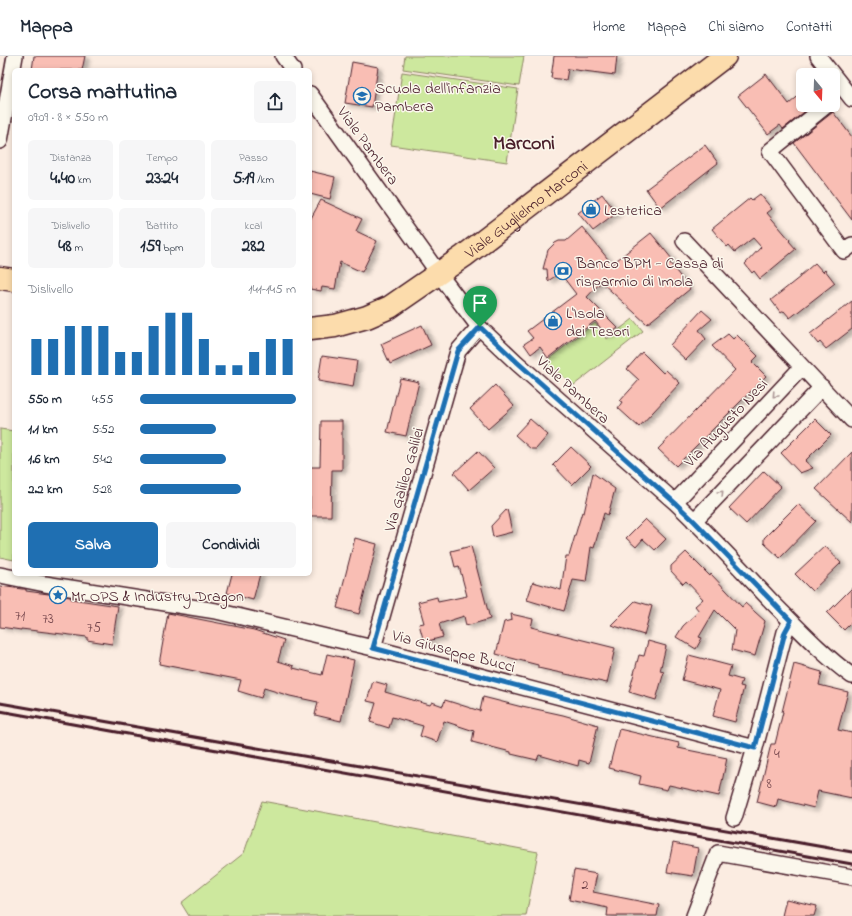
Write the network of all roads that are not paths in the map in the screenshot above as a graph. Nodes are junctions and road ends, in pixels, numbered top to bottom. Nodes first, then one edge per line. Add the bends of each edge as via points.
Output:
1 (15, 56) edge
2 (283, 56) edge
3 (725, 56) edge
4 (818, 56) edge
5 (13, 68) edge
6 (292, 68) edge
7 (12, 73) edge
8 (849, 94) edge
9 (312, 97) edge
10 (818, 112) edge
11 (0, 142) edge
12 (684, 241) dead end
13 (852, 245) edge
14 (439, 274) junction
15 (0, 278) edge
16 (12, 280) edge
17 (480, 327) junction
18 (312, 329) edge
19 (802, 367) junction
20 (822, 387) junction
21 (852, 420) edge
22 (674, 502) junction
23 (694, 521) junction
24 (0, 575) edge
25 (46, 579) edge
26 (791, 621) junction
27 (373, 648) junction
28 (852, 676) edge
29 (755, 748) junction
30 (734, 818) dead end
31 (852, 877) edge
32 (694, 916) edge

1 - 5 street
2 - 6 street
3 - 14 main road, Viale Guglielmo Marconi
4 - 8 street
7 - 11 street
9 - 14 street, Viale Pambera
10 - 13 street via 770,150 844,251
12 - 19 street
14 - 17 street, Viale Pambera
14 - 18 main road, Viale Guglielmo Marconi via 390,307 367,317 335,326
15 - 16 main road
17 - 22 street, Viale Pambera
17 - 27 street, Via Galileo Galilei via 458,351
19 - 20 street
19 -> 22 street, Via Augusto Nesi
20 - 21 street
23 -> 20 street
22 - 23 street, Viale Pambera
23 - 26 street, Viale Pambera
24 - 25 street, Via Giuseppe Bucci
25 - 27 street, Via Giuseppe Bucci via 216,611
26 - 28 street, Viale Pambera
26 - 29 street via 785,632
27 - 29 street, Via Giuseppe Bucci
29 - 30 street
31 - 32 street via 718,853

